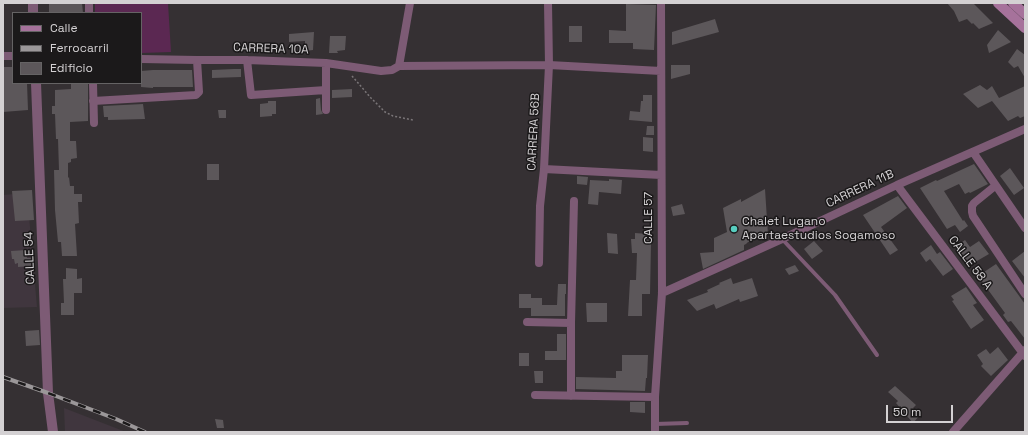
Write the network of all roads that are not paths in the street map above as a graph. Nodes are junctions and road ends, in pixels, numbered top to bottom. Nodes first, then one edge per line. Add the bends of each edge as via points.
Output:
1 (410, 3) edge
2 (548, 3) edge
3 (661, 3) edge
4 (998, 3) edge
5 (1013, 3) edge
6 (1025, 14) edge
7 (1025, 28) edge
8 (142, 59) edge
9 (197, 60) junction
10 (247, 60) junction
11 (326, 63) junction
12 (549, 64) junction
13 (399, 66) junction
14 (661, 70) junction
15 (36, 84) edge
16 (93, 84) edge
17 (326, 90) junction
18 (94, 101) junction
19 (326, 110) dead end
20 (94, 123) dead end
21 (1025, 129) edge
22 (973, 152) junction
23 (544, 169) junction
24 (661, 175) junction
25 (897, 185) junction
26 (995, 186) junction
27 (574, 201) dead end
28 (1025, 228) edge
29 (782, 239) junction
30 (539, 263) dead end
31 (662, 293) junction
32 (1025, 294) edge
33 (527, 322) dead end
34 (571, 324) junction
35 (1024, 353) edge
36 (877, 355) dead end
37 (535, 394) dead end
38 (571, 396) junction
39 (655, 397) junction
40 (687, 423) dead end
41 (655, 428) edge
42 (53, 432) edge
43 (953, 432) edge

1 - 13 street
2 - 12 street, CARRERA 56B
3 - 14 street, CALLE 57
4 - 7 main road
5 - 6 main road
8 - 9 street, CARRERA 10A
9 - 10 street, CARRERA 10A
9 - 18 street via 199,92 196,95
10 - 11 street, CARRERA 10A
10 - 17 street via 251,95
11 - 13 street, CARRERA 10A via 381,71
11 - 17 street
12 - 13 street, CARRERA 10A
12 - 14 street, CARRERA 10A
12 - 23 street, CARRERA 56B
14 - 24 street, CALLE 57
15 - 42 street, CALLE 54 via 48,393
16 - 18 street
17 - 19 street
18 - 20 street
21 - 22 street, CARRERA 11B
22 - 25 street, CARRERA 11B
22 - 26 street
23 - 24 street
23 - 30 street, CARRERA 56B via 540,206
24 - 31 street, CALLE 57
25 - 29 street, CARRERA 11B
25 - 35 street, CALLE 58 A
26 - 28 street
26 - 32 street via 974,203 973,216
27 - 34 street
29 - 31 street, CARRERA 11B
29 - 36 lane via 835,295
31 - 39 street, CALLE 57
33 - 34 street
34 - 38 street
35 - 43 street
37 - 38 street
38 - 39 street
39 - 41 street, CALLE 57
40 - 41 lane

